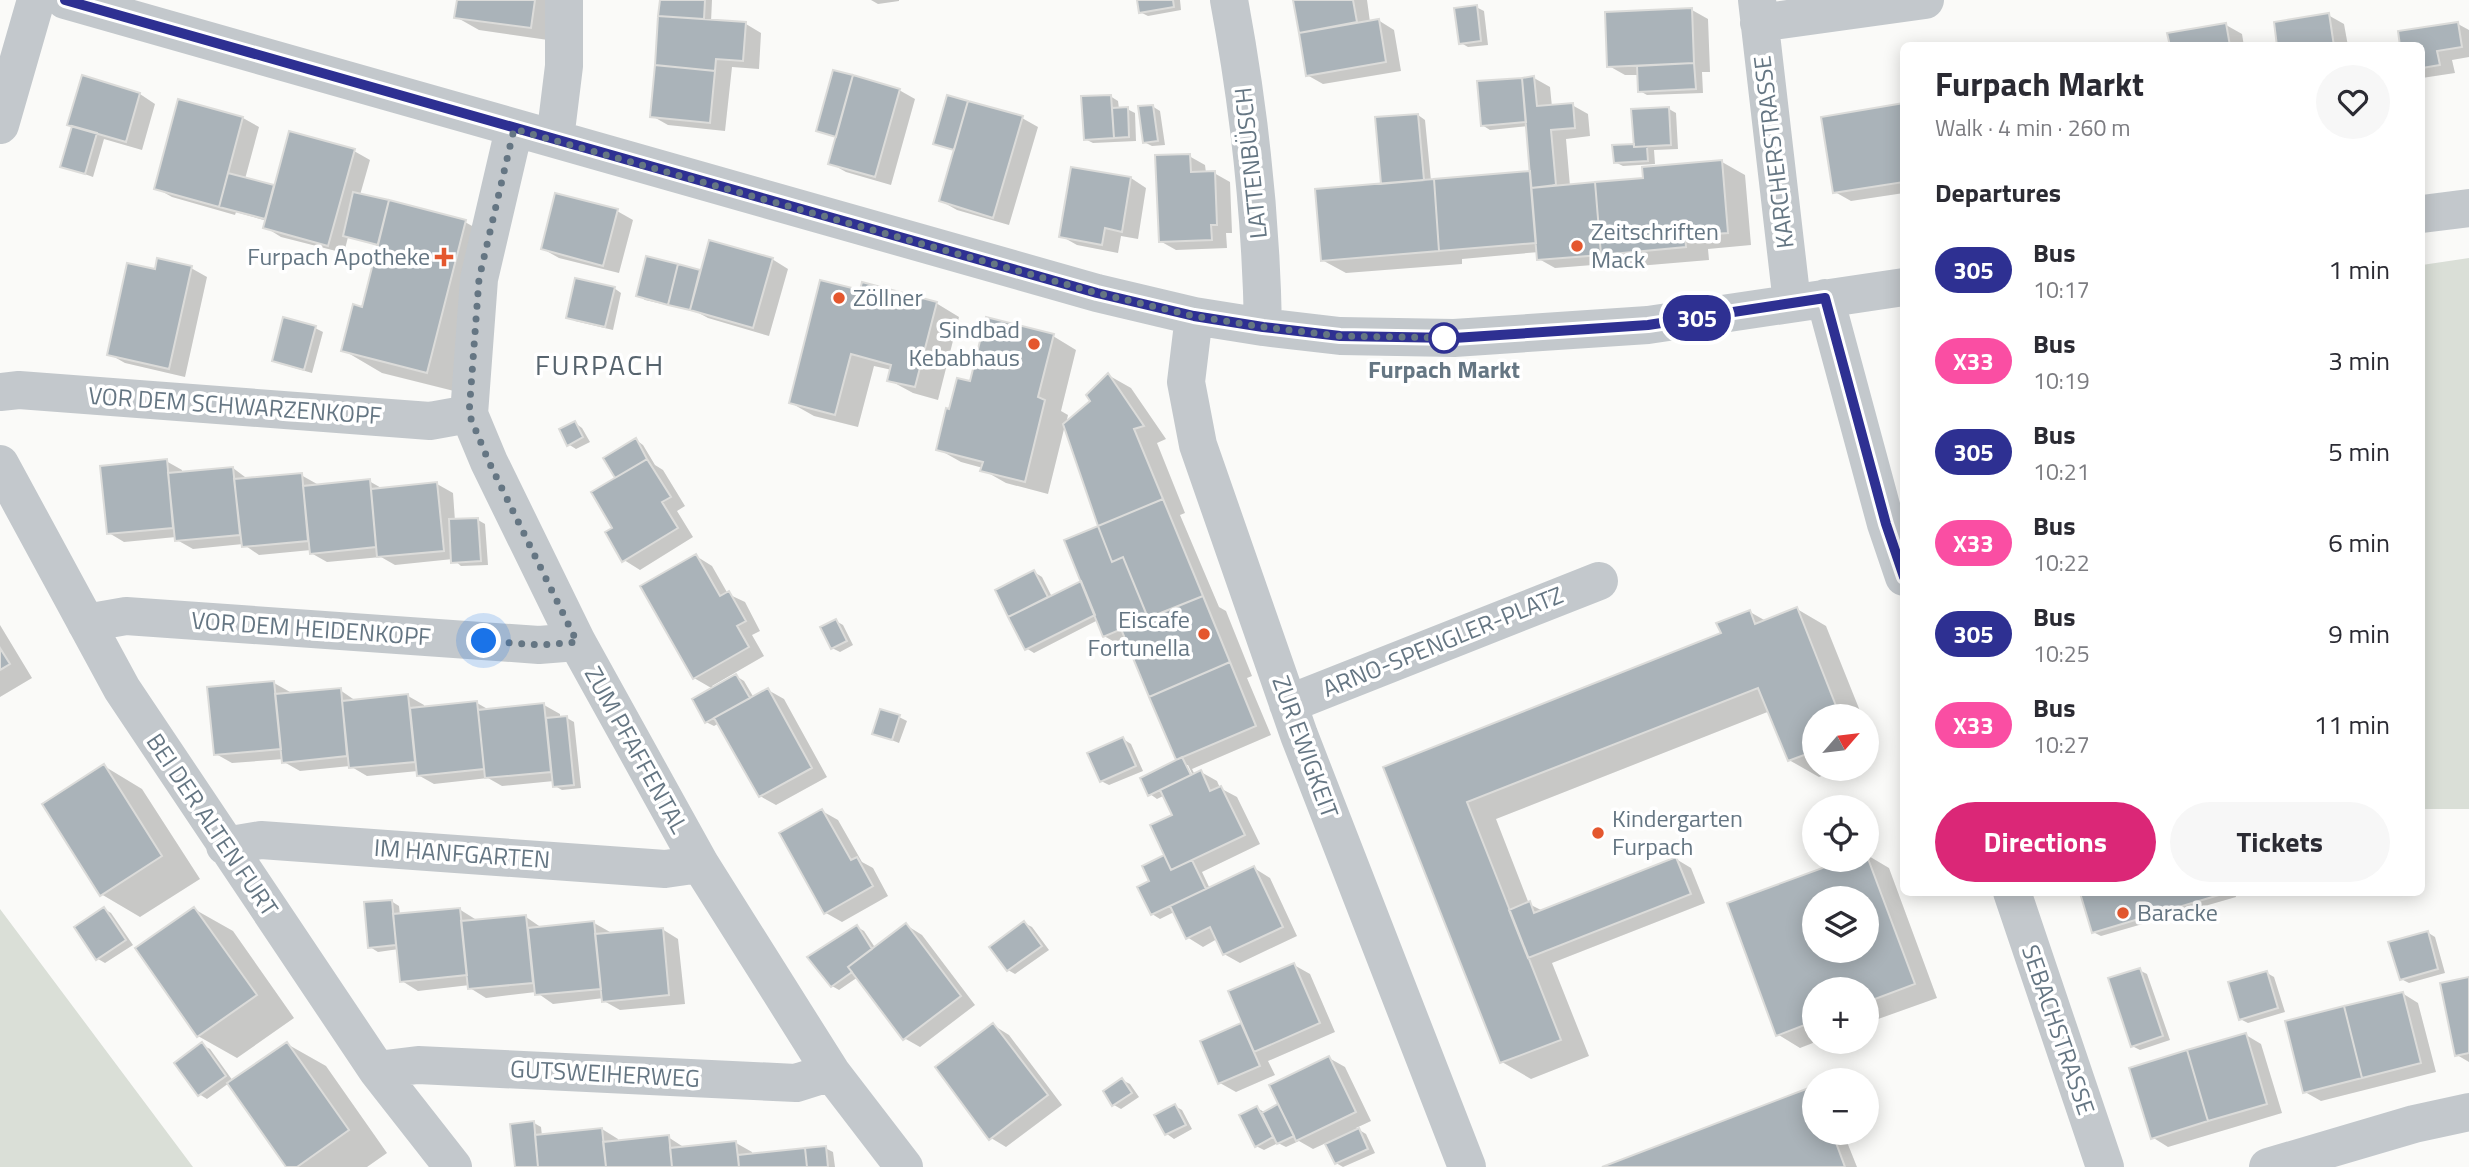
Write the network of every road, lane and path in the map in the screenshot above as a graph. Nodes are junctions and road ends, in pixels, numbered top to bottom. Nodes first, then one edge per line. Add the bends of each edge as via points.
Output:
1 (36, 0) edge
2 (65, 0) edge
3 (564, 0) edge
4 (1229, 0) edge
5 (1926, 0) edge
6 (1758, 11) edge
7 (0, 125) edge
8 (514, 129) junction
9 (555, 139) junction
10 (2469, 208) edge
11 (2425, 214) edge
12 (1900, 288) edge
13 (1808, 301) junction
14 (1194, 316) junction
15 (1263, 327) junction
16 (0, 392) edge
17 (469, 414) junction
18 (0, 464) edge
19 (1900, 565) edge
20 (1599, 580) dead end
21 (86, 623) junction
22 (577, 642) junction
23 (1288, 704) junction
24 (225, 846) junction
25 (700, 864) junction
26 (2013, 896) edge
27 (377, 1070) junction
28 (831, 1072) junction
29 (2469, 1112) edge
30 (453, 1167) edge
31 (904, 1167) edge
32 (1467, 1167) edge
33 (2105, 1167) edge
34 (2268, 1167) edge

1 - 7 street
2 - 8 street
3 - 9 street via 564,66
4 - 15 street, LATTENBÜSCH via 1241,66 1257,219
5 - 6 street
6 - 13 street, KARCHERSTRASSE
8 - 9 street
8 - 17 street, ZUM PFAFFENTAL via 479,279
9 - 14 street via 1097,293
10 - 11 street
12 - 13 street
13 - 15 street via 1648,325 1454,338 1340,336
13 - 19 street
14 - 15 street
14 - 23 street, ZUR EWIGKEIT via 1186,382 1198,445
16 - 17 street, VOR DEM SCHWARZENKOPF via 430,421
17 - 22 street, ZUM PFAFFENTAL
18 - 21 street, BEI DER ALTEN FURT
20 - 23 street, ARNO-SPENGLER-PLATZ
21 - 22 street, VOR DEM HEIDENKOPF via 126,616 540,645
21 - 24 street, BEI DER ALTEN FURT via 122,689
22 - 25 street, ZUM PFAFFENTAL
23 - 32 street, ZUR EWIGKEIT
24 - 25 street, IM HANFGARTEN via 261,840 665,869
24 - 27 street, BEI DER ALTEN FURT
25 - 28 street, ZUM PFAFFENTAL
26 - 33 street, SEBACHSTRASSE
27 - 28 street, GUTSWEIHERWEG via 418,1065 796,1083
27 - 30 street, BEI DER ALTEN FURT
28 - 31 street, ZUM PFAFFENTAL
29 - 34 street

